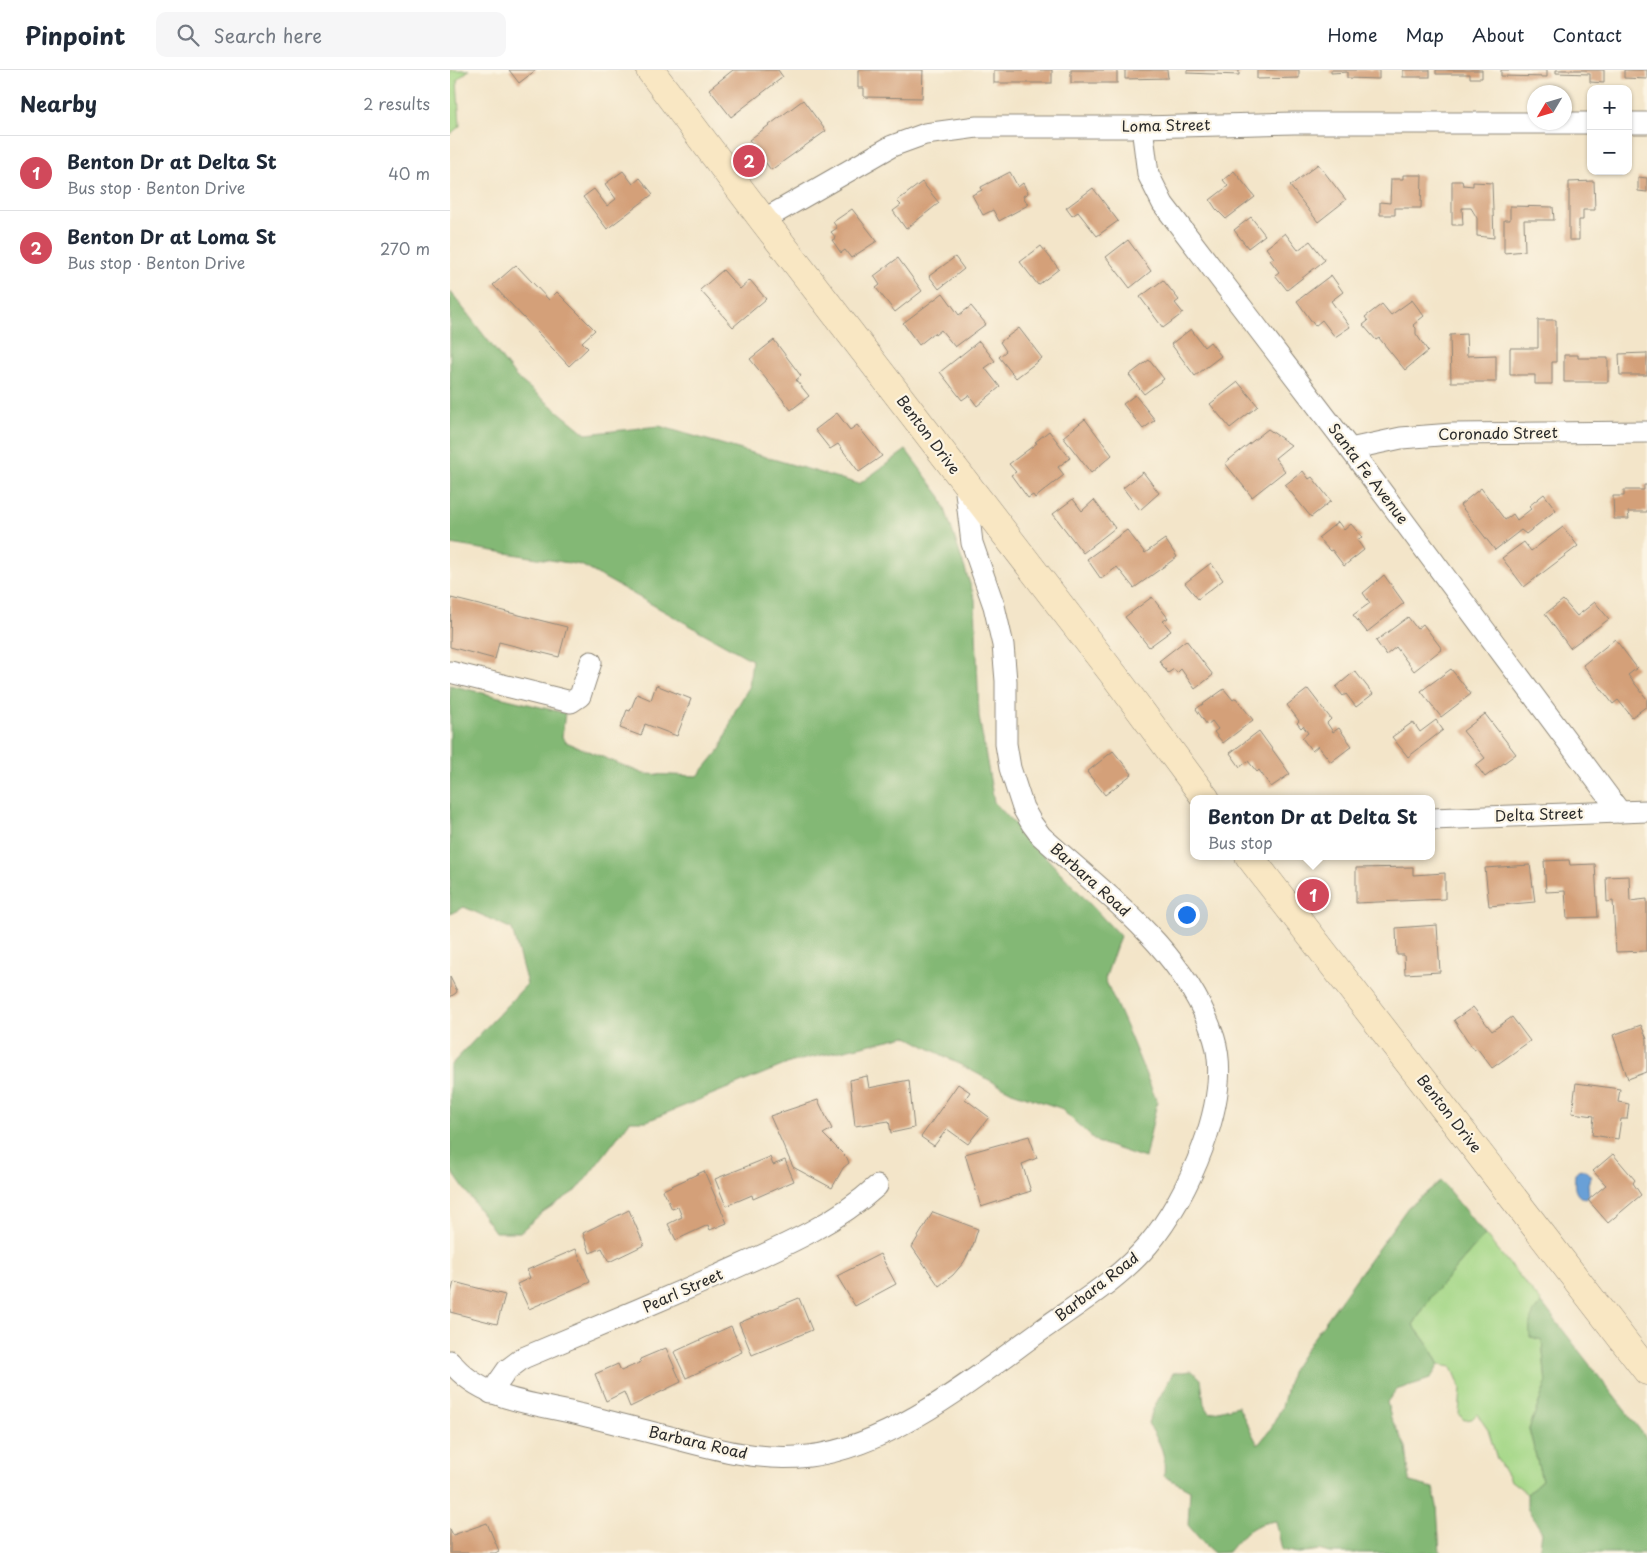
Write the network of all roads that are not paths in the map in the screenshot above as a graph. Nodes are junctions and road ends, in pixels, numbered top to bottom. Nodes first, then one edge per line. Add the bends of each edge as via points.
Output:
1 (650, 70) edge
2 (1632, 122) edge
3 (1647, 122) edge
4 (1587, 123) edge
5 (1142, 127) junction
6 (763, 220) junction
7 (1647, 432) edge
8 (1350, 448) junction
9 (966, 484) junction
10 (591, 662) dead end
11 (450, 672) edge
12 (1203, 795) edge
13 (1647, 811) edge
14 (1620, 812) junction
15 (1435, 818) edge
16 (1252, 860) edge
17 (877, 1186) dead end
18 (450, 1361) edge
19 (1647, 1372) edge
20 (491, 1393) junction

1 - 6 street, Benton Drive
2 - 3 street
4 - 5 street, Loma Street via 1294,123
5 - 6 street, Loma Street via 977,127 925,134 892,146
5 - 8 street, Santa Fe Avenue via 1148,174 1163,204
6 - 9 street, Benton Drive
7 - 8 street, Coronado Street via 1452,434 1401,438
8 - 14 street, Santa Fe Avenue
9 - 12 street, Benton Drive
9 - 20 street, Barbara Road via 972,543 1001,636 1006,682 1007,756 1023,808 1041,836 1138,923 1170,958 1198,1001 1215,1041 1219,1069 1217,1100 1201,1151 1184,1188 1163,1226 1148,1245 1110,1281 933,1406 897,1428 856,1444 811,1456 735,1454
10 - 11 street via 580,696 571,702
13 - 14 street, Delta Street
14 - 15 street, Delta Street
16 - 19 street, Benton Drive
17 - 20 street, Pearl Street via 854,1205 799,1238 523,1358 507,1370
18 - 20 street, Barbara Road via 466,1378

